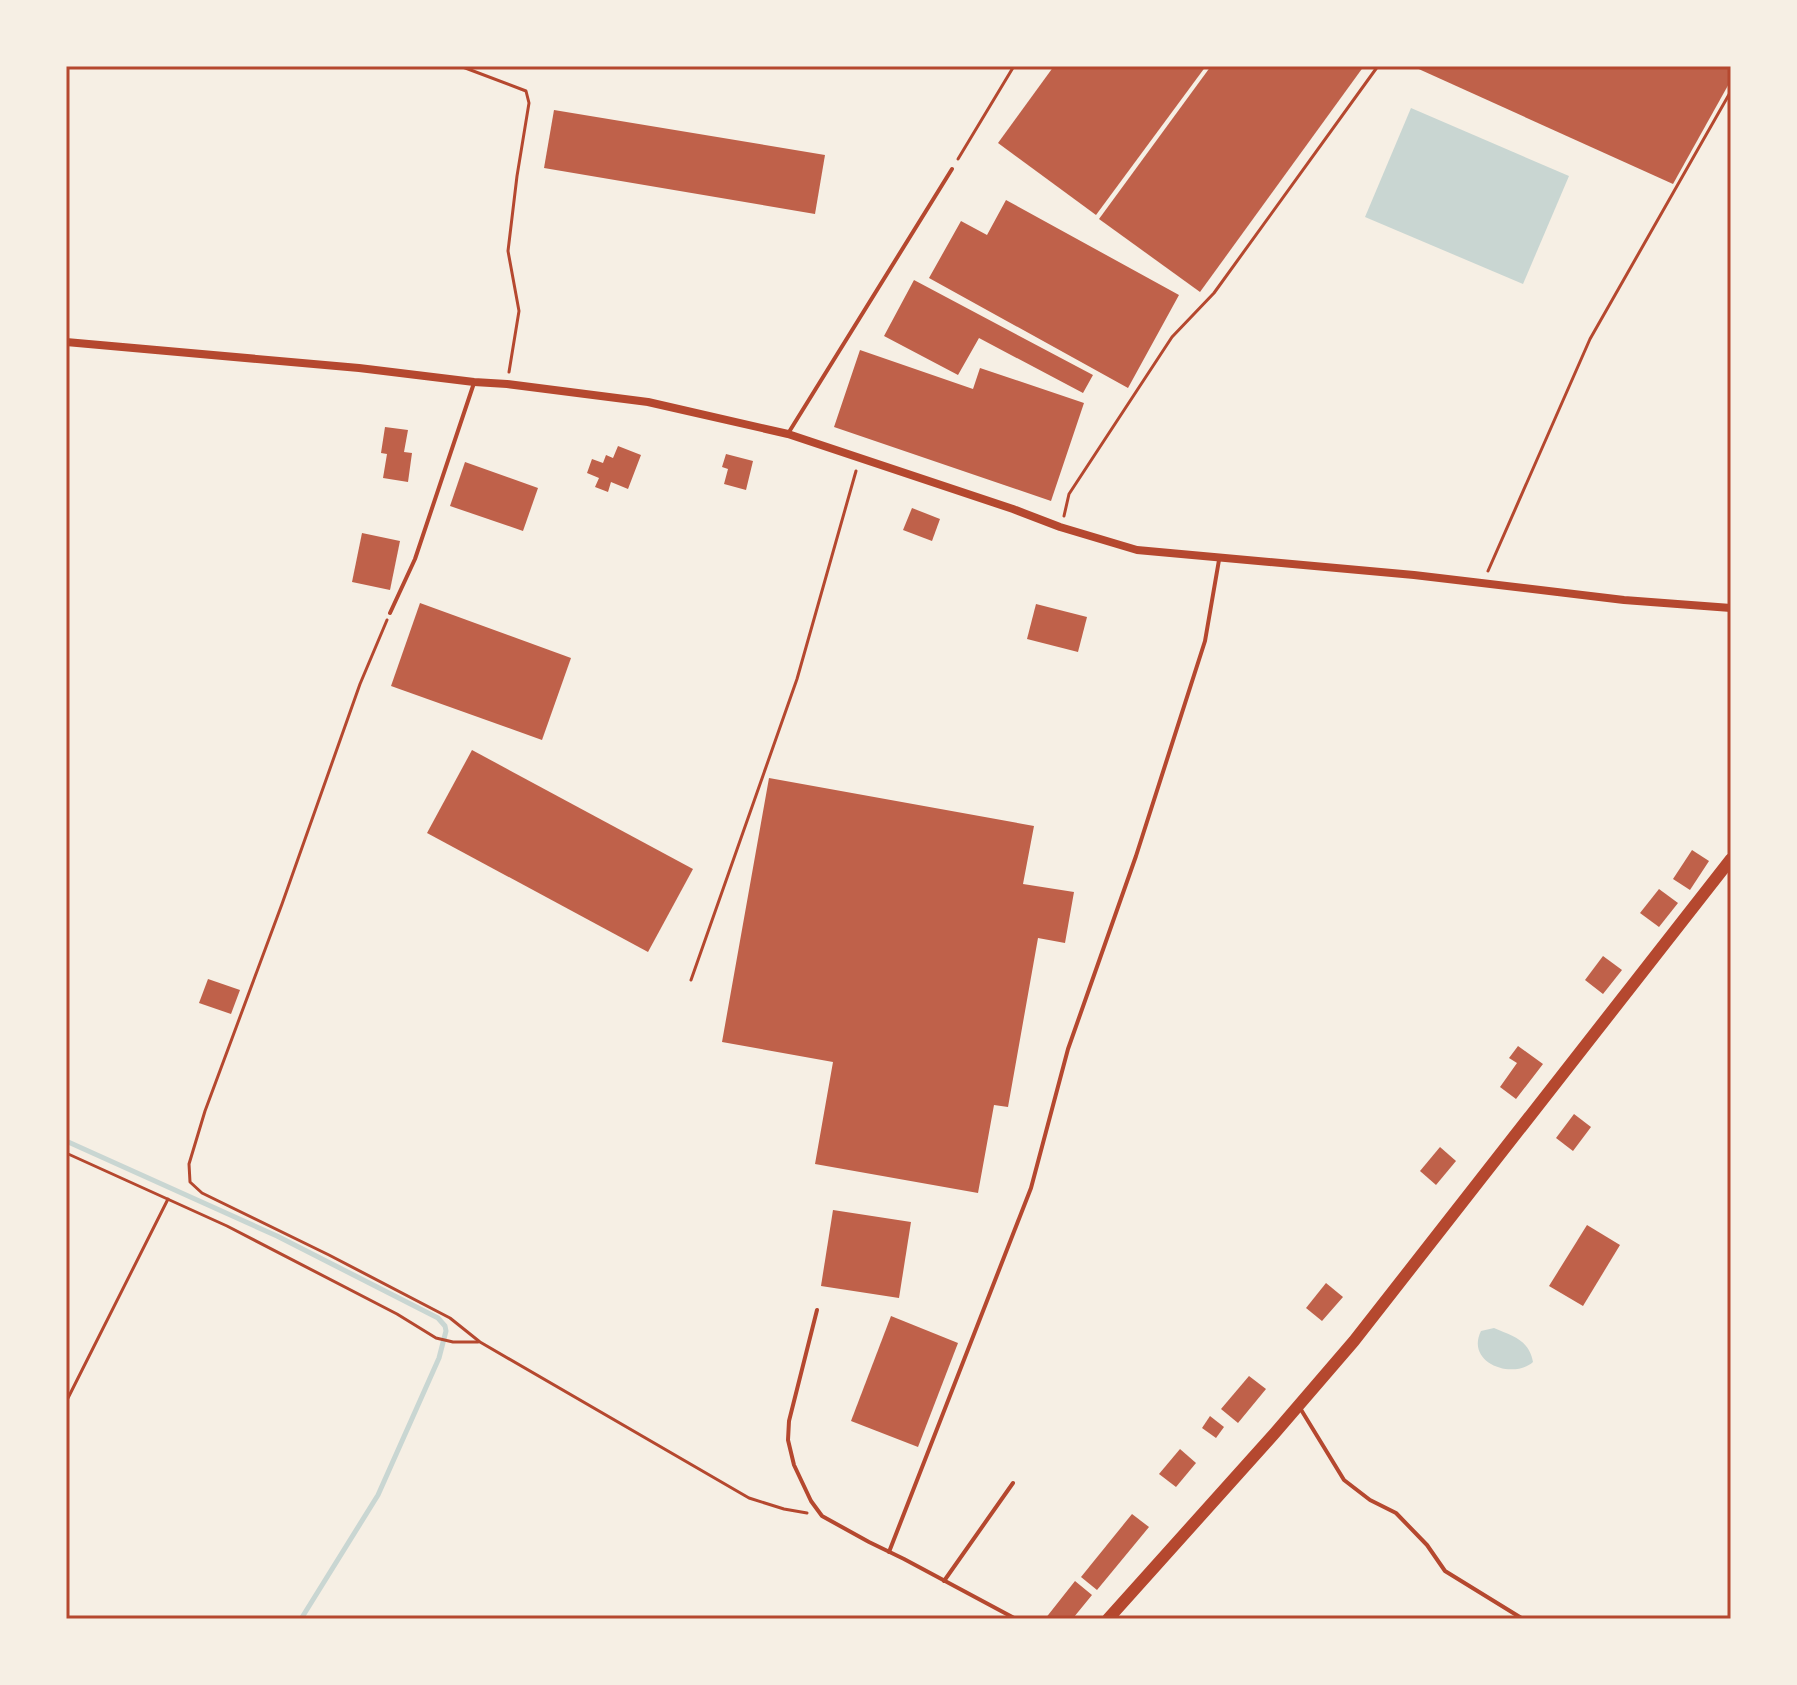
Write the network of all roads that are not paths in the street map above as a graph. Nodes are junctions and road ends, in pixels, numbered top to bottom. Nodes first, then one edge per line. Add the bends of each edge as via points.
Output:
1 (952, 169) road end
2 (66, 342) edge
3 (474, 382) junction
4 (788, 434) junction
5 (1219, 557) junction
6 (1731, 608) edge
7 (390, 613) road end
8 (1731, 859) edge
9 (817, 1310) dead end
10 (1299, 1406) junction
11 (1013, 1483) dead end
12 (889, 1552) junction
13 (944, 1581) junction
14 (1016, 1619) edge
15 (1108, 1619) edge
16 (1523, 1619) edge

1 - 4 lane
2 - 3 street
3 - 4 street via 648,402
3 - 7 lane via 415,559
4 - 5 street via 1137,550
5 - 6 street
5 - 12 lane via 1205,641 1068,1049 1031,1188
8 - 10 main road
9 - 12 lane via 789,1421 794,1465 822,1516
10 - 15 main road
10 - 16 lane via 1344,1480 1396,1513 1445,1571
11 - 13 lane
12 - 13 lane
13 - 14 lane

